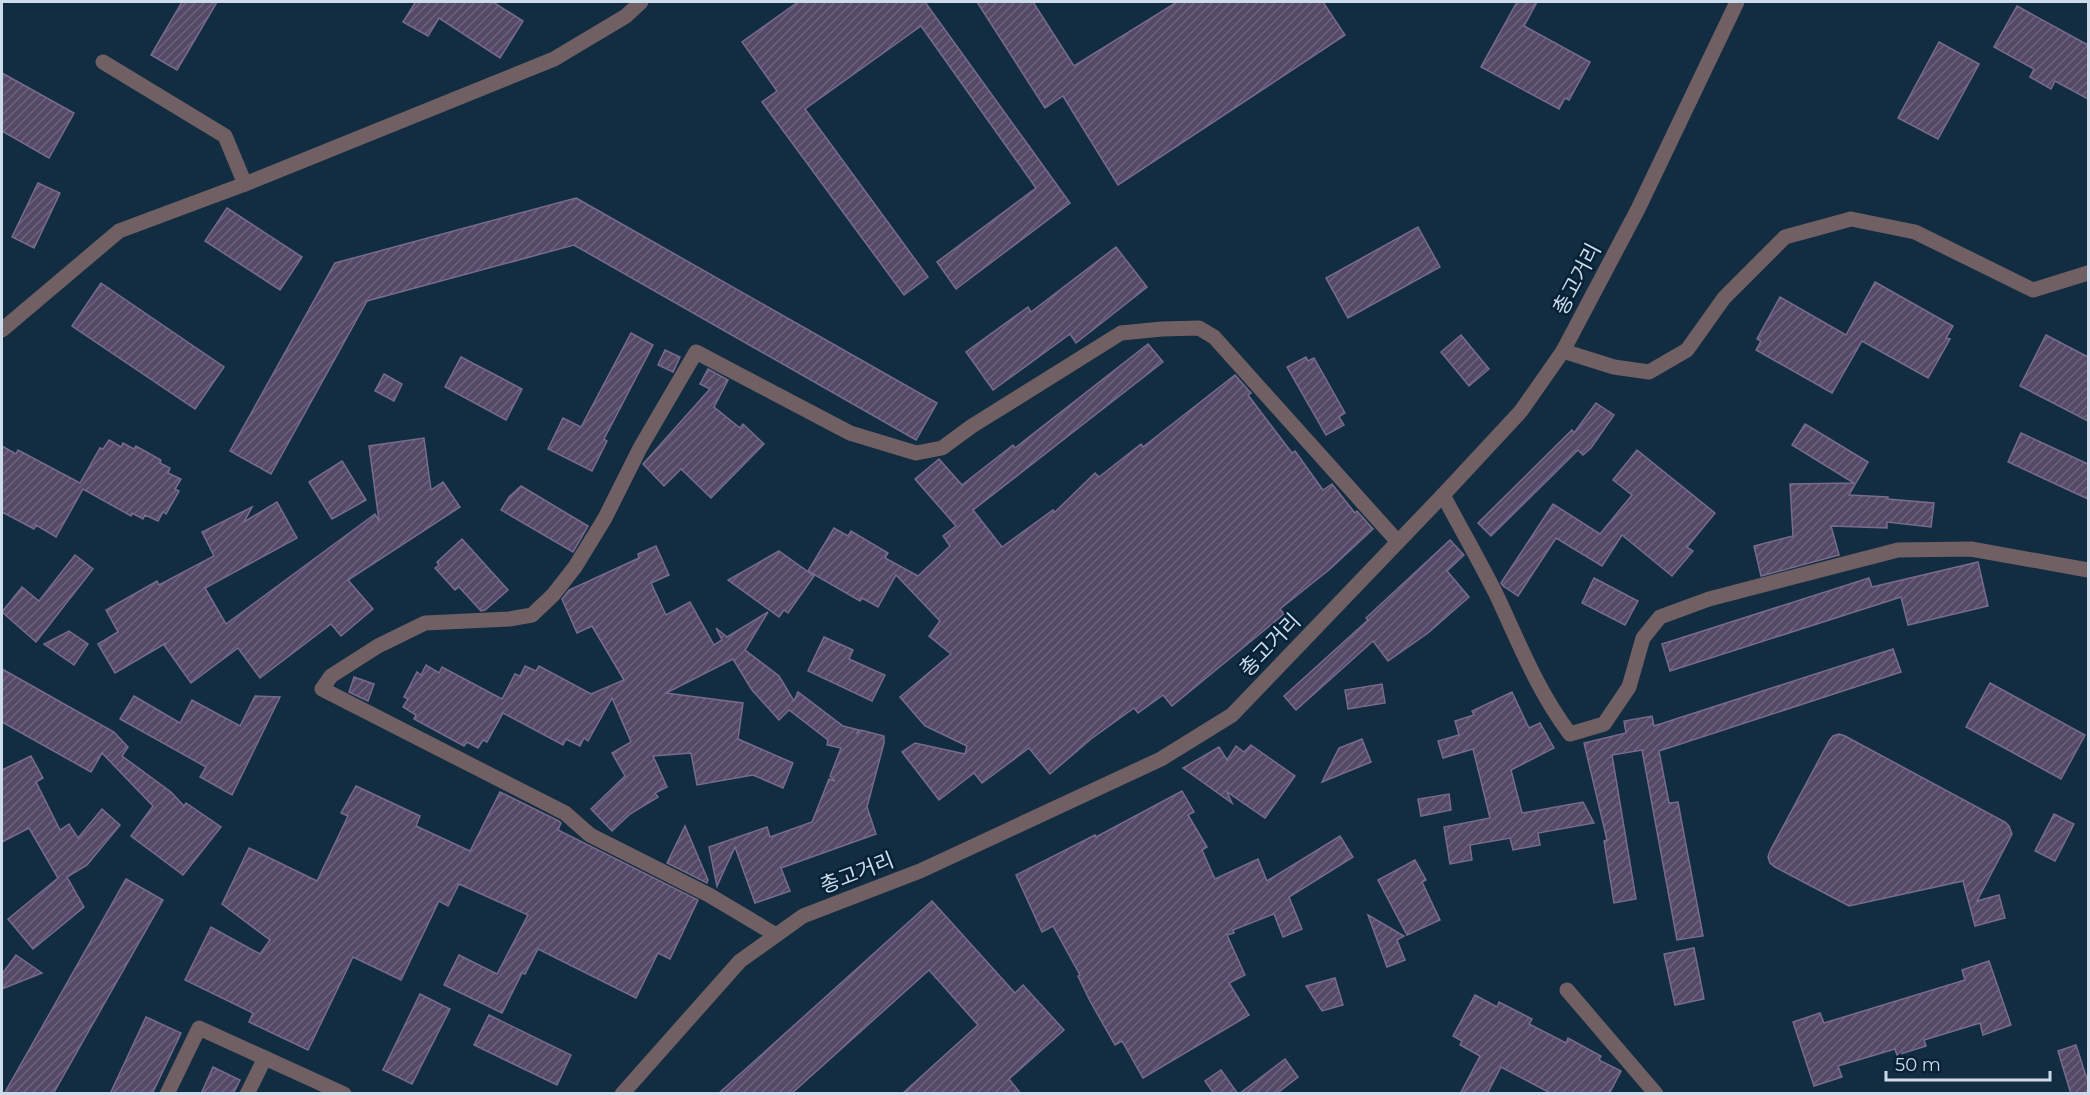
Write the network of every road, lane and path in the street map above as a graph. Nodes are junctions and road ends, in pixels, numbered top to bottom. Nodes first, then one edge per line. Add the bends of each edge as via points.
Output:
1 (641, 2) edge
2 (1737, 2) edge
3 (103, 62) dead end
4 (245, 184) junction
5 (2088, 273) edge
6 (2, 330) edge
7 (1563, 351) junction
8 (1443, 495) junction
9 (1398, 542) junction
10 (2088, 570) edge
11 (776, 935) junction
12 (1566, 990) dead end
13 (265, 1058) junction
14 (337, 1092) edge
15 (167, 1094) edge
16 (247, 1094) edge
17 (622, 1094) edge
18 (1656, 1094) edge

1 - 4 street via 626,16 554,59
2 - 7 street, 총고거리 via 1638,209
3 - 4 street via 225,136
4 - 6 street via 119,231
5 - 7 street via 2033,290 1916,232 1851,219 1785,237 1724,298 1687,350 1649,372 1614,367
7 - 8 street, 총고거리 via 1521,411
8 - 9 street, 총고거리
8 - 10 street via 1496,595 1527,665 1569,734 1604,724 1629,687 1643,638 1660,617 1709,599 1898,550 1971,549
9 - 11 street, 총고거리 via 1232,715 1161,759 920,871 803,916
9 - 11 street via 1214,337 1199,328 1121,333 942,448 916,453 850,433 696,352 640,448 605,519 575,567 532,615 425,624 378,646 331,676 322,689 565,813 590,835 710,894
11 - 17 street, 총고거리 via 740,961
12 - 18 street
13 - 14 street
13 - 15 street via 199,1028
13 - 16 street

